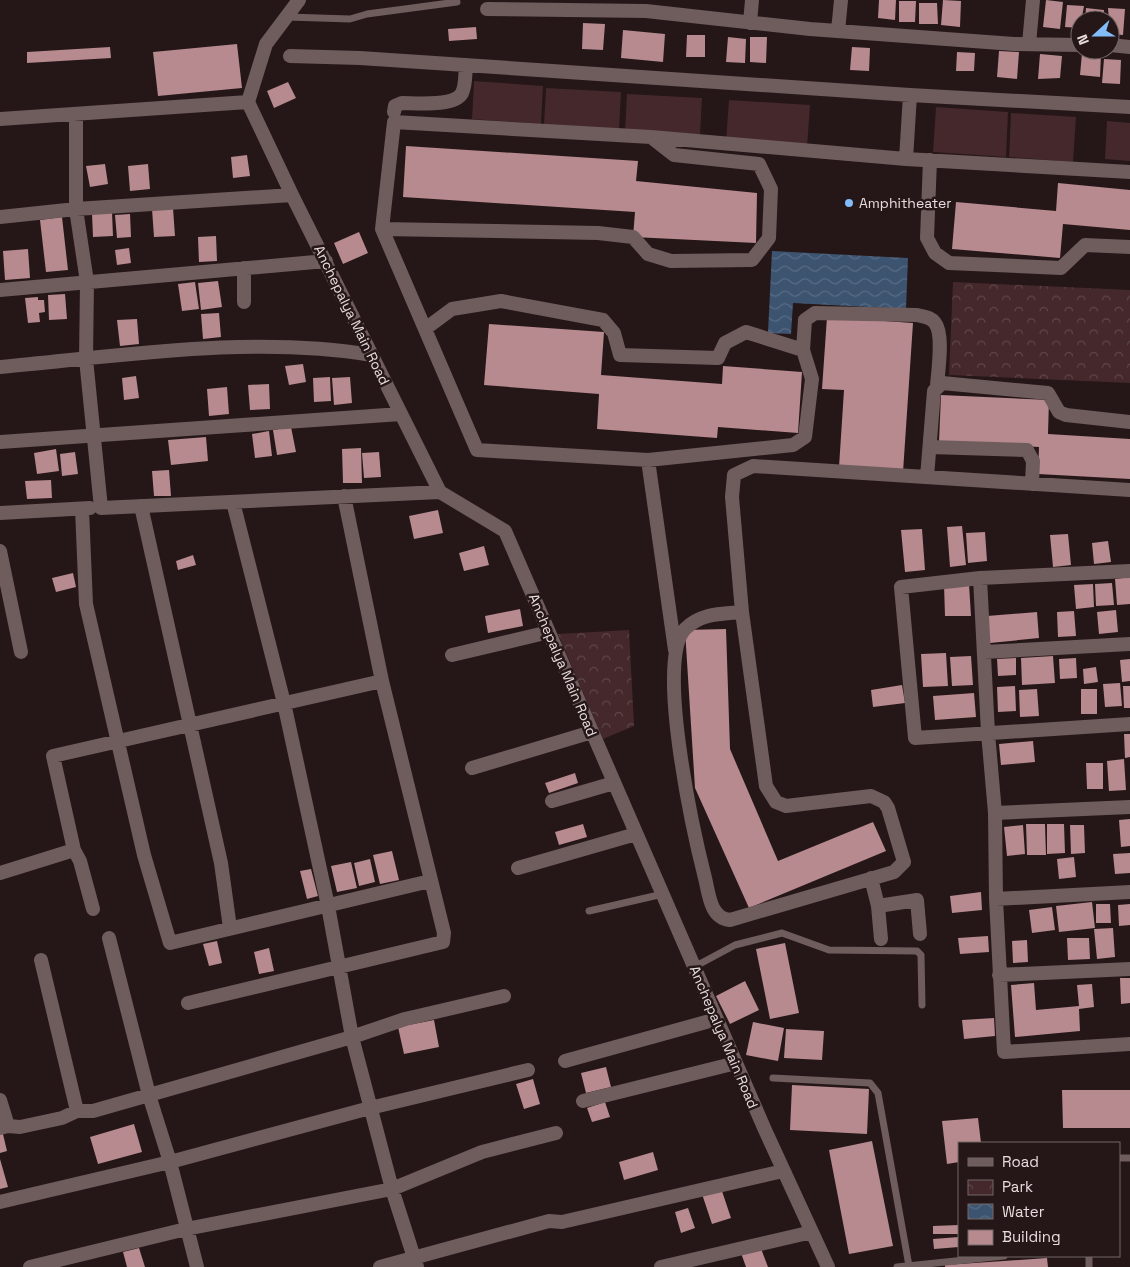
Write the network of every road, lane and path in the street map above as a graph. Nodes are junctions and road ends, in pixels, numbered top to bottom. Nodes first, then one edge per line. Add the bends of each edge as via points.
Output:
1 (299, 0) edge
2 (752, 0) edge
3 (841, 0) edge
4 (1033, 0) edge
5 (457, 2) dead end
6 (556, 5) edge
7 (647, 5) edge
8 (487, 9) dead end
9 (286, 17) junction
10 (750, 22) junction
11 (838, 31) junction
12 (1030, 44) junction
13 (1070, 45) edge
14 (290, 56) dead end
15 (466, 65) junction
16 (910, 95) junction
17 (248, 102) junction
18 (1130, 107) edge
19 (394, 112) dead end
20 (76, 114) junction
21 (0, 119) edge
22 (651, 137) junction
23 (906, 159) junction
24 (930, 160) junction
25 (1130, 172) edge
26 (292, 195) junction
27 (76, 209) junction
28 (0, 217) edge
29 (382, 229) junction
30 (1130, 247) edge
31 (326, 261) junction
32 (244, 268) junction
33 (87, 282) junction
34 (0, 290) edge
35 (244, 302) dead end
36 (425, 329) junction
37 (803, 350) junction
38 (372, 355) junction
39 (86, 359) junction
40 (0, 367) edge
41 (937, 386) junction
42 (401, 414) junction
43 (1130, 422) edge
44 (92, 435) junction
45 (0, 442) edge
46 (930, 448) junction
47 (648, 460) junction
48 (927, 477) junction
49 (1032, 484) junction
50 (1130, 490) edge
51 (440, 492) junction
52 (344, 496) junction
53 (233, 502) junction
54 (141, 506) junction
55 (101, 508) junction
56 (82, 509) junction
57 (0, 513) edge
58 (0, 551) edge
59 (1130, 571) edge
60 (980, 578) junction
61 (742, 612) junction
62 (549, 632) junction
63 (1130, 644) edge
64 (675, 650) junction
65 (21, 652) dead end
66 (984, 652) junction
67 (452, 654) dead end
68 (382, 681) junction
69 (284, 703) junction
70 (190, 724) junction
71 (1130, 724) edge
72 (592, 732) junction
73 (988, 733) junction
74 (118, 740) junction
75 (472, 768) dead end
76 (614, 783) junction
77 (552, 801) dead end
78 (1130, 807) edge
79 (995, 813) junction
80 (636, 834) junction
81 (74, 850) junction
82 (518, 868) dead end
83 (0, 873) edge
84 (871, 878) junction
85 (430, 881) junction
86 (1130, 892) edge
87 (663, 894) junction
88 (996, 899) junction
89 (328, 906) junction
90 (878, 906) junction
91 (93, 909) dead end
92 (589, 911) dead end
93 (230, 928) junction
94 (920, 934) dead end
95 (109, 938) dead end
96 (881, 939) dead end
97 (41, 960) dead end
98 (339, 966) junction
99 (694, 967) junction
100 (1130, 969) edge
101 (1000, 975) junction
102 (504, 996) dead end
103 (188, 1003) dead end
104 (922, 1005) dead end
105 (716, 1019) junction
106 (352, 1037) junction
107 (1130, 1044) edge
108 (565, 1061) dead end
109 (736, 1063) junction
110 (528, 1070) dead end
111 (773, 1078) dead end
112 (148, 1095) junction
113 (0, 1100) edge
114 (583, 1101) dead end
115 (370, 1108) junction
116 (77, 1111) junction
117 (4, 1127) edge
118 (556, 1133) dead end
119 (170, 1162) junction
120 (784, 1171) junction
121 (392, 1189) junction
122 (0, 1202) edge
123 (186, 1229) junction
124 (812, 1232) junction
125 (994, 1257) edge
126 (416, 1263) edge
127 (908, 1266) edge
128 (30, 1267) edge
129 (197, 1267) edge
130 (380, 1267) edge
131 (661, 1267) edge
132 (828, 1267) edge
133 (897, 1267) edge

1 - 9 street
2 - 10 street
3 - 11 street
4 - 12 street
5 - 9 lane via 350,19
6 - 7 street
6 - 8 street
7 - 10 street
9 - 17 street via 266,44
10 - 11 street
11 - 12 street
12 - 13 street
14 - 15 street
15 - 16 street
15 - 19 street via 464,89 458,99 402,103 395,106
16 - 18 street
16 - 23 street
17 - 20 street
17 - 26 street, Anchepalya Main Road
20 - 21 street
20 - 27 street
22 - 23 street
22 - 29 street via 394,122
22 - 29 street via 674,155 759,164 771,189 769,238 752,260 671,261 648,254 633,237 598,234
23 - 24 street
24 - 25 street
24 - 30 street via 927,238 935,252 949,263 1061,268 1086,245
26 - 27 street
26 - 31 street, Anchepalya Main Road
27 - 28 street
27 - 33 street
29 - 36 street
31 - 32 street
31 - 38 street, Anchepalya Main Road
32 - 33 street
32 - 35 street
33 - 34 street
33 - 39 street
36 - 37 street via 452,309 501,301 603,320 614,333 620,355 718,358 725,343 746,332
36 - 47 street via 477,450
37 - 41 street via 805,320 815,313 929,318 936,323 940,333
37 - 47 street via 812,379 804,437 792,446
38 - 39 street via 336,349 242,346
38 - 42 street, Anchepalya Main Road
39 - 40 street
39 - 44 street
41 - 43 street via 942,383 1048,393 1059,412 1066,415
41 - 46 street
42 - 44 street
42 - 51 street, Anchepalya Main Road
44 - 45 street
44 - 55 street
46 - 48 street
46 - 49 street via 1028,450 1033,461
47 - 64 street
48 - 49 street
48 - 61 street via 753,466 734,475 732,498
49 - 50 street
51 - 52 street
51 - 62 street, Anchepalya Main Road via 505,531
52 - 53 street
52 - 68 street
53 - 54 street
53 - 69 street
54 - 55 street
54 - 70 street
55 - 56 street
56 - 57 street
56 - 74 street via 86,604
58 - 65 street
59 - 60 street
60 - 66 street
60 - 73 street via 901,587 915,738
61 - 64 street via 706,615 685,630
61 - 84 street via 766,786 776,802 786,806 871,796 884,802 904,862 894,872
62 - 67 street
62 - 72 street, Anchepalya Main Road
63 - 66 street
64 - 84 street via 676,735 698,849 714,911 722,919 730,920
66 - 73 street
68 - 69 street
68 - 85 street
69 - 70 street
69 - 89 street
70 - 74 street
70 - 93 street via 220,863
71 - 73 street
72 - 75 street
72 - 76 street, Anchepalya Main Road
73 - 79 street
74 - 81 street via 53,756
74 - 93 street via 144,855 170,943
76 - 77 street
76 - 80 street, Anchepalya Main Road
78 - 79 street
79 - 88 street
80 - 82 street
80 - 87 street, Anchepalya Main Road
81 - 83 street
81 - 91 street
84 - 90 street
85 - 89 street
85 - 98 street via 444,933 443,942
86 - 88 street
87 - 92 lane
87 - 99 street, Anchepalya Main Road
88 - 101 street
89 - 93 street
89 - 98 street
90 - 94 street via 917,900
90 - 96 street
95 - 112 street
97 - 116 street
98 - 103 street
98 - 106 street
99 - 104 lane via 735,945 782,933 829,950 917,950 921,955
99 - 105 street, Anchepalya Main Road
100 - 101 street
101 - 107 street via 1004,1052
102 - 106 street via 405,1019
105 - 108 street
105 - 109 street, Anchepalya Main Road
106 - 112 street
106 - 115 street
109 - 114 street
109 - 120 street, Anchepalya Main Road
110 - 115 street
111 - 127 lane via 870,1083 878,1093
112 - 116 street via 93,1111
112 - 119 street
113 - 117 street
115 - 119 street
115 - 121 street
116 - 117 street via 62,1118
118 - 121 street via 482,1152
119 - 122 street
119 - 123 street
120 - 124 street, Anchepalya Main Road
120 - 126 street via 562,1222 549,1221
121 - 123 street
121 - 126 street
123 - 128 street
123 - 129 street
124 - 131 street
124 - 132 street, Anchepalya Main Road
125 - 127 lane
126 - 130 street
127 - 133 lane

